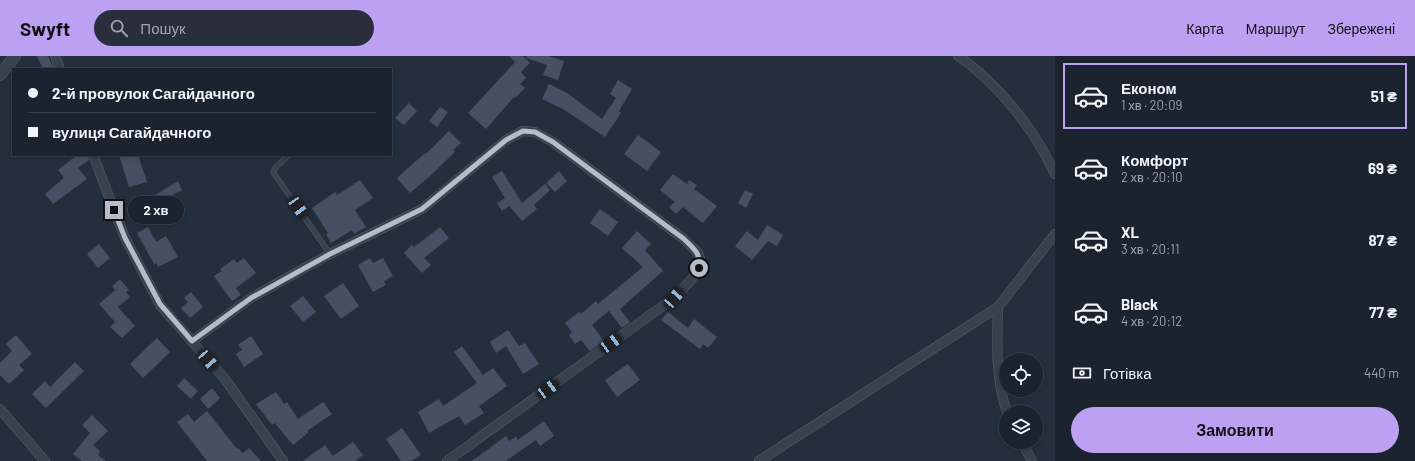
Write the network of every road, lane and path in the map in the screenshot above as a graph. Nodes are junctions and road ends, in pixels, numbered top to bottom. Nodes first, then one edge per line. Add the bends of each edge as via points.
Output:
1 (15, 56) edge
2 (55, 56) edge
3 (958, 56) edge
4 (60, 68) edge
5 (0, 75) edge
6 (93, 156) edge
7 (288, 156) edge
8 (1055, 174) edge
9 (1055, 234) edge
10 (330, 254) junction
11 (998, 307) junction
12 (192, 341) junction
13 (1004, 405) edge
14 (0, 409) edge
15 (1026, 449) edge
16 (45, 461) edge
17 (283, 461) edge
18 (448, 461) edge
19 (759, 461) edge
20 (1032, 461) edge

1 - 5 street
2 - 4 street
3 - 8 street via 1004,97 1032,134
6 - 12 street via 125,238 160,304
7 - 10 lane via 273,172
9 - 11 street
10 - 12 street via 251,298
10 - 18 street via 422,209 506,140 523,131 535,132 553,142 684,239 698,253 699,268 674,298
11 - 13 street via 997,362
11 - 19 street
12 - 17 street via 225,379
14 - 16 street
15 - 20 street

